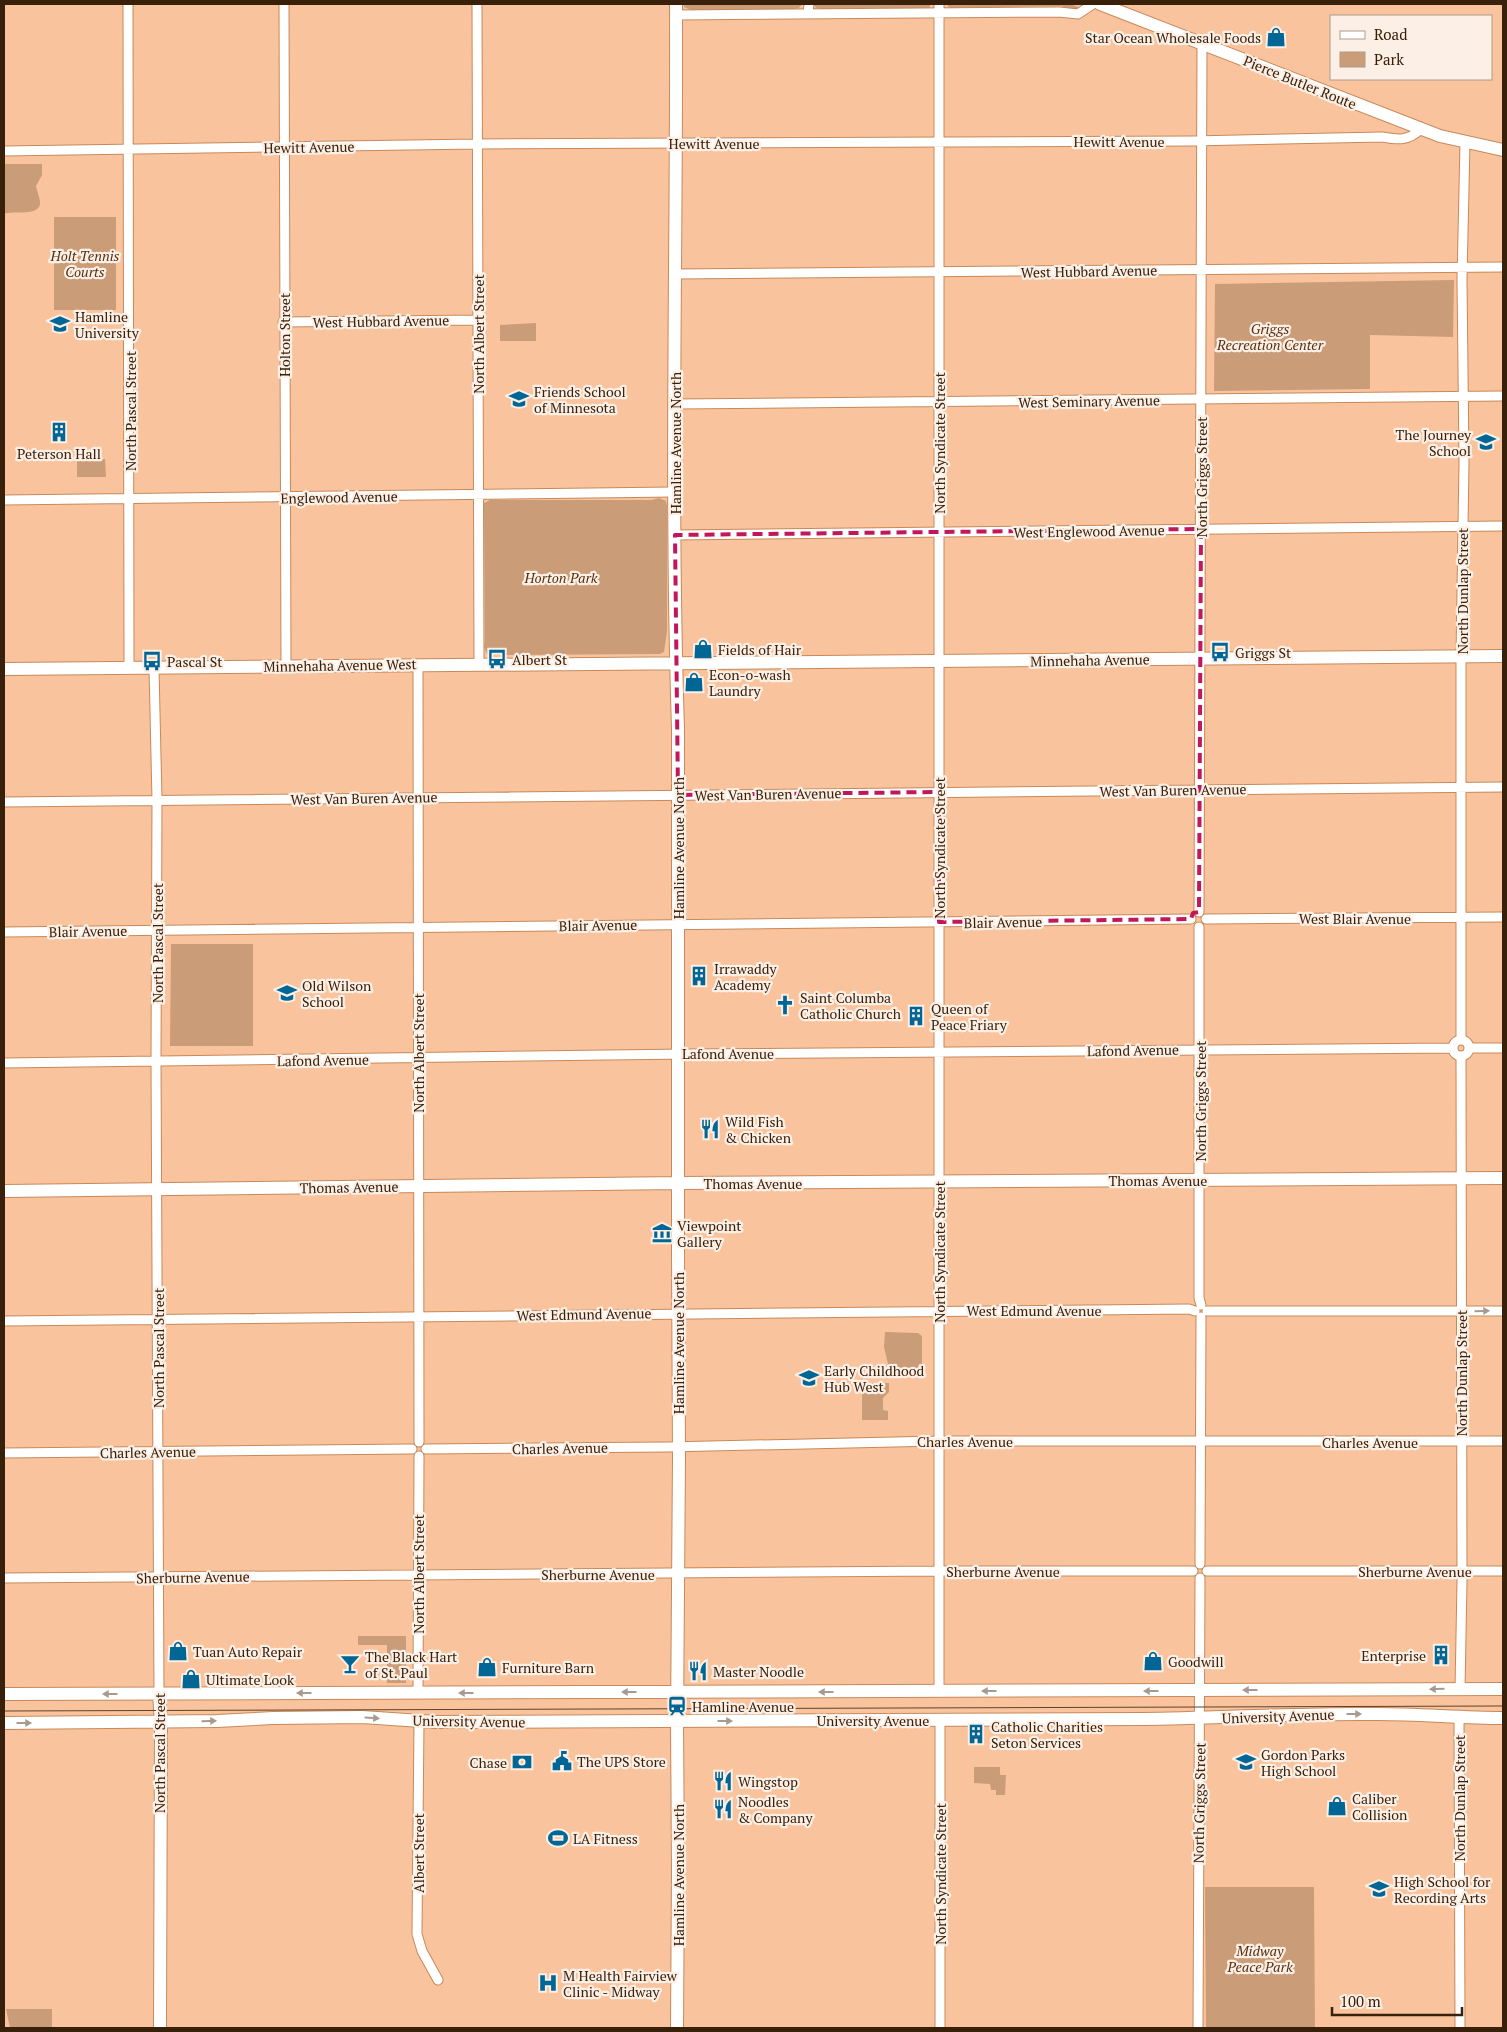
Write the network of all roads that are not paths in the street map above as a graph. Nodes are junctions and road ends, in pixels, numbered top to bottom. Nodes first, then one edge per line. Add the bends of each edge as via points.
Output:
1 (128, 4) edge
2 (284, 4) edge
3 (477, 4) edge
4 (808, 4) edge
5 (1093, 4) edge
6 (1100, 4) edge
7 (939, 8) edge
8 (676, 9) edge
9 (808, 14) junction
10 (1202, 43) junction
11 (1421, 129) junction
12 (1201, 140) junction
13 (940, 142) junction
14 (675, 143) junction
15 (1465, 143) junction
16 (478, 144) junction
17 (285, 147) junction
18 (128, 150) junction
19 (1503, 150) edge
20 (4, 151) edge
21 (1503, 267) edge
22 (1462, 268) junction
23 (1201, 269) junction
24 (939, 273) junction
25 (675, 274) junction
26 (478, 320) junction
27 (284, 322) junction
28 (1503, 396) edge
29 (1462, 397) junction
30 (1201, 400) junction
31 (940, 402) junction
32 (675, 404) junction
33 (674, 492) junction
34 (478, 495) junction
35 (285, 498) junction
36 (130, 499) junction
37 (4, 500) edge
38 (1503, 526) edge
39 (1462, 527) junction
40 (1201, 529) junction
41 (939, 532) junction
42 (674, 535) junction
43 (1503, 656) edge
44 (1461, 657) junction
45 (1200, 659) junction
46 (939, 661) junction
47 (479, 663) junction
48 (676, 663) junction
49 (418, 665) junction
50 (286, 666) junction
51 (129, 668) junction
52 (154, 668) junction
53 (4, 669) edge
54 (1503, 787) edge
55 (1461, 788) junction
56 (1200, 790) junction
57 (939, 792) junction
58 (678, 795) junction
59 (418, 797) junction
60 (157, 800) junction
61 (4, 802) edge
62 (1199, 912) junction
63 (1461, 917) junction
64 (1503, 917) edge
65 (1192, 919) junction
66 (1206, 919) junction
67 (939, 922) junction
68 (679, 924) junction
69 (1199, 927) junction
70 (418, 928) junction
71 (157, 930) junction
72 (4, 932) edge
73 (1461, 1040) junction
74 (1453, 1048) junction
75 (1469, 1048) junction
76 (1503, 1048) edge
77 (1200, 1050) junction
78 (939, 1052) junction
79 (679, 1054) junction
80 (1461, 1056) junction
81 (419, 1058) junction
82 (156, 1061) junction
83 (4, 1063) edge
84 (1503, 1178) edge
85 (1461, 1179) junction
86 (1200, 1180) junction
87 (939, 1182) junction
88 (678, 1183) junction
89 (418, 1187) junction
90 (157, 1189) junction
91 (4, 1192) edge
92 (938, 1311) junction
93 (1201, 1311) junction
94 (1461, 1311) junction
95 (1503, 1311) edge
96 (678, 1313) junction
97 (418, 1316) junction
98 (157, 1320) junction
99 (4, 1321) edge
100 (938, 1441) junction
101 (1503, 1441) edge
102 (419, 1442) junction
103 (1200, 1442) junction
104 (1462, 1442) junction
105 (679, 1446) junction
106 (412, 1449) junction
107 (158, 1451) junction
108 (423, 1452) junction
109 (4, 1453) edge
110 (1200, 1564) junction
111 (939, 1571) junction
112 (1207, 1571) junction
113 (1503, 1571) edge
114 (1462, 1572) junction
115 (678, 1574) junction
116 (1196, 1574) junction
117 (418, 1575) junction
118 (4, 1578) edge
119 (158, 1578) junction
120 (1460, 1689) junction
121 (1503, 1689) edge
122 (939, 1691) junction
123 (1200, 1691) junction
124 (677, 1692) junction
125 (418, 1693) junction
126 (4, 1694) edge
127 (159, 1694) junction
128 (1459, 1717) junction
129 (1200, 1718) junction
130 (1503, 1718) edge
131 (940, 1720) junction
132 (419, 1721) junction
133 (677, 1721) junction
134 (161, 1722) junction
135 (4, 1723) edge
136 (438, 1980) dead end
137 (160, 2028) edge
138 (677, 2028) edge
139 (940, 2028) edge
140 (1198, 2028) edge
141 (1460, 2028) edge

1 - 18 street, North Pascal Street
2 - 17 street, Holton Street
3 - 16 street, North Albert Street
4 - 9 street
5 - 7 street via 1083,12 1072,13
6 - 10 street, Pierce Butler Route
7 - 9 street
7 - 13 street, North Syndicate Street
8 - 9 street
8 - 14 street, Hamline Avenue North
10 - 11 street, Pierce Butler Route
10 - 12 street, North Griggs Street
11 - 12 street, Hewitt Avenue via 1413,137 1402,140 1382,137
11 - 15 street, Pierce Butler Route
12 - 13 street, Hewitt Avenue
12 - 23 street, North Griggs Street
13 - 14 street, Hewitt Avenue
13 - 24 street, North Syndicate Street
14 - 16 street, Hewitt Avenue
14 - 25 street, Hamline Avenue North
15 - 19 street, Pierce Butler Route
15 - 22 street, North Dunlap Street
16 - 17 street, Hewitt Avenue
16 - 26 street, North Albert Street
17 - 18 street, Hewitt Avenue
17 - 27 street, Holton Street
18 - 20 street, Hewitt Avenue
18 - 36 street, North Pascal Street
21 - 22 street, West Hubbard Avenue
22 - 23 street, West Hubbard Avenue
22 - 29 street, North Dunlap Street
23 - 24 street, West Hubbard Avenue
23 - 30 street, North Griggs Street
24 - 25 street, West Hubbard Avenue
24 - 31 street, North Syndicate Street
25 - 32 street, Hamline Avenue North
26 - 27 street, West Hubbard Avenue
26 - 34 street, North Albert Street
27 - 35 street, Holton Street
28 - 29 street, West Seminary Avenue
29 - 30 street, West Seminary Avenue
29 - 39 street, North Dunlap Street
30 - 31 street, West Seminary Avenue
30 - 40 street, North Griggs Street
31 - 32 street, West Seminary Avenue
31 - 41 street, North Syndicate Street
32 - 33 street, Hamline Avenue North
33 - 34 street, Englewood Avenue
33 - 42 street, Hamline Avenue North
34 - 35 street, Englewood Avenue
34 - 47 street, North Albert Street
35 - 36 street, Englewood Avenue
35 - 50 street, Holton Street
36 - 37 street, Englewood Avenue
36 - 51 street, North Pascal Street
38 - 39 street, West Englewood Avenue
39 - 40 street, West Englewood Avenue
39 - 44 street, North Dunlap Street
40 - 41 street, West Englewood Avenue
40 - 45 street, North Griggs Street
41 - 42 street, West Englewood Avenue
41 - 46 street, North Syndicate Street
42 - 48 street, Hamline Avenue North
43 - 44 street, Minnehaha Avenue
44 - 45 street, Minnehaha Avenue
44 - 55 street, North Dunlap Street
45 - 46 street, Minnehaha Avenue
45 - 56 street, North Griggs Street
46 - 48 street, Minnehaha Avenue
46 - 57 street, North Syndicate Street
47 - 48 street, Minnehaha Avenue West
47 - 49 street, Minnehaha Avenue West
48 - 58 street, Hamline Avenue North
49 - 50 street, Minnehaha Avenue West
49 - 59 street, North Albert Street
50 - 52 street, Minnehaha Avenue West
51 - 52 street, Minnehaha Avenue West
51 - 53 street, Minnehaha Avenue West
52 - 60 street, North Pascal Street
54 - 55 street, West Van Buren Avenue
55 - 56 street, West Van Buren Avenue
55 - 63 street, North Dunlap Street
56 - 57 street, West Van Buren Avenue
56 - 62 street, North Griggs Street
57 - 58 street, West Van Buren Avenue
57 - 67 street, North Syndicate Street
58 - 59 street, West Van Buren Avenue
58 - 68 street, Hamline Avenue North
59 - 60 street, West Van Buren Avenue
59 - 70 street, North Albert Street
60 - 61 street, West Van Buren Avenue
60 - 71 street, North Pascal Street
62 - 65 street via 1194,913
62 - 66 street
63 - 64 street, West Blair Avenue
63 - 66 street, West Blair Avenue
63 - 73 street, North Dunlap Street
65 - 67 street, Blair Avenue
65 - 69 street
66 - 69 street via 1205,924
67 - 68 street, Blair Avenue
67 - 78 street, North Syndicate Street
68 - 70 street, Blair Avenue
68 - 79 street, Hamline Avenue North
69 - 77 street, North Griggs Street
70 - 71 street, Blair Avenue
70 - 81 street, North Albert Street
71 - 72 street, Blair Avenue
71 - 82 street, North Pascal Street
73 - 74 street via 1455,1042
73 - 75 street
74 - 77 street, Lafond Avenue
74 - 80 street via 1455,1054
75 - 76 street
75 - 80 street
77 - 78 street, Lafond Avenue
77 - 86 street, North Griggs Street
78 - 79 street, Lafond Avenue
78 - 87 street, North Syndicate Street
79 - 81 street, Lafond Avenue
79 - 88 street, Hamline Avenue North
80 - 85 street, North Dunlap Street
81 - 82 street, Lafond Avenue
81 - 89 street, North Albert Street
82 - 83 street, Lafond Avenue
82 - 90 street, North Pascal Street
84 - 85 street, Thomas Avenue
85 - 86 street, Thomas Avenue
85 - 94 street, North Dunlap Street
86 - 87 street, Thomas Avenue
86 - 93 street, North Griggs Street
87 - 88 street, Thomas Avenue
87 - 92 street, North Syndicate Street
88 - 89 street, Thomas Avenue
88 - 96 street, Hamline Avenue North
89 - 90 street, Thomas Avenue
89 - 97 street, North Albert Street
90 - 91 street, Thomas Avenue
90 - 98 street, North Pascal Street
92 - 93 street, West Edmund Avenue
92 - 96 street, West Edmund Avenue
92 - 100 street, North Syndicate Street
93 - 94 street, West Edmund Avenue
93 - 103 street, North Griggs Street
94 -> 95 street, West Edmund Avenue
94 - 104 street, North Dunlap Street
96 - 97 street, West Edmund Avenue
96 - 105 street, Hamline Avenue North
97 - 98 street, West Edmund Avenue
97 - 102 street, North Albert Street
98 - 99 street, West Edmund Avenue
98 - 107 street, North Pascal Street
100 - 103 street, Charles Avenue
100 - 105 street, Charles Avenue
100 - 111 street, North Syndicate Street
101 - 104 street, Charles Avenue
102 - 106 street via 413,1444
102 - 108 street via 424,1443
103 - 104 street, Charles Avenue
103 - 110 street, North Griggs Street
104 - 114 street, North Dunlap Street
105 - 108 street, Charles Avenue
105 - 115 street, Hamline Avenue North
106 - 107 street, Charles Avenue
106 - 108 street via 414,1454
107 - 109 street, Charles Avenue
107 - 119 street, North Pascal Street
108 - 117 street, North Albert Street
110 - 112 street
110 - 116 street via 1195,1566
111 - 115 street, Sherburne Avenue
111 - 116 street, Sherburne Avenue
111 - 122 street, North Syndicate Street
112 - 114 street, Sherburne Avenue
112 - 116 street via 1205,1575
113 - 114 street, Sherburne Avenue
114 - 120 street, North Dunlap Street
115 - 117 street, Sherburne Avenue
115 - 124 street, Hamline Avenue North
116 - 123 street, North Griggs Street
117 - 119 street, Sherburne Avenue
117 - 125 street, North Albert Street
118 - 119 street, Sherburne Avenue
119 - 127 street, North Pascal Street
120 - 121 street, University Avenue
120 -> 123 street, University Avenue
123 -> 122 street, University Avenue
122 -> 124 street, University Avenue
123 - 129 street, North Griggs Street
124 -> 125 street, University Avenue
124 - 133 street, Hamline Avenue North
125 -> 127 street, University Avenue
127 -> 126 street, University Avenue
127 - 134 street, North Pascal Street
129 -> 128 street, University Avenue via 1276,1714
128 - 130 street, University Avenue
128 - 141 street, North Dunlap Street
129 - 131 street, University Avenue
129 - 140 street, North Griggs Street
133 -> 131 street, University Avenue
131 - 139 street, North Syndicate Street
132 - 133 street, University Avenue
134 -> 132 street, University Avenue via 273,1718
132 - 136 street, Albert Street via 417,1934 422,1951
133 - 138 street, Hamline Avenue North
135 -> 134 street, University Avenue
134 - 137 street, North Pascal Street

